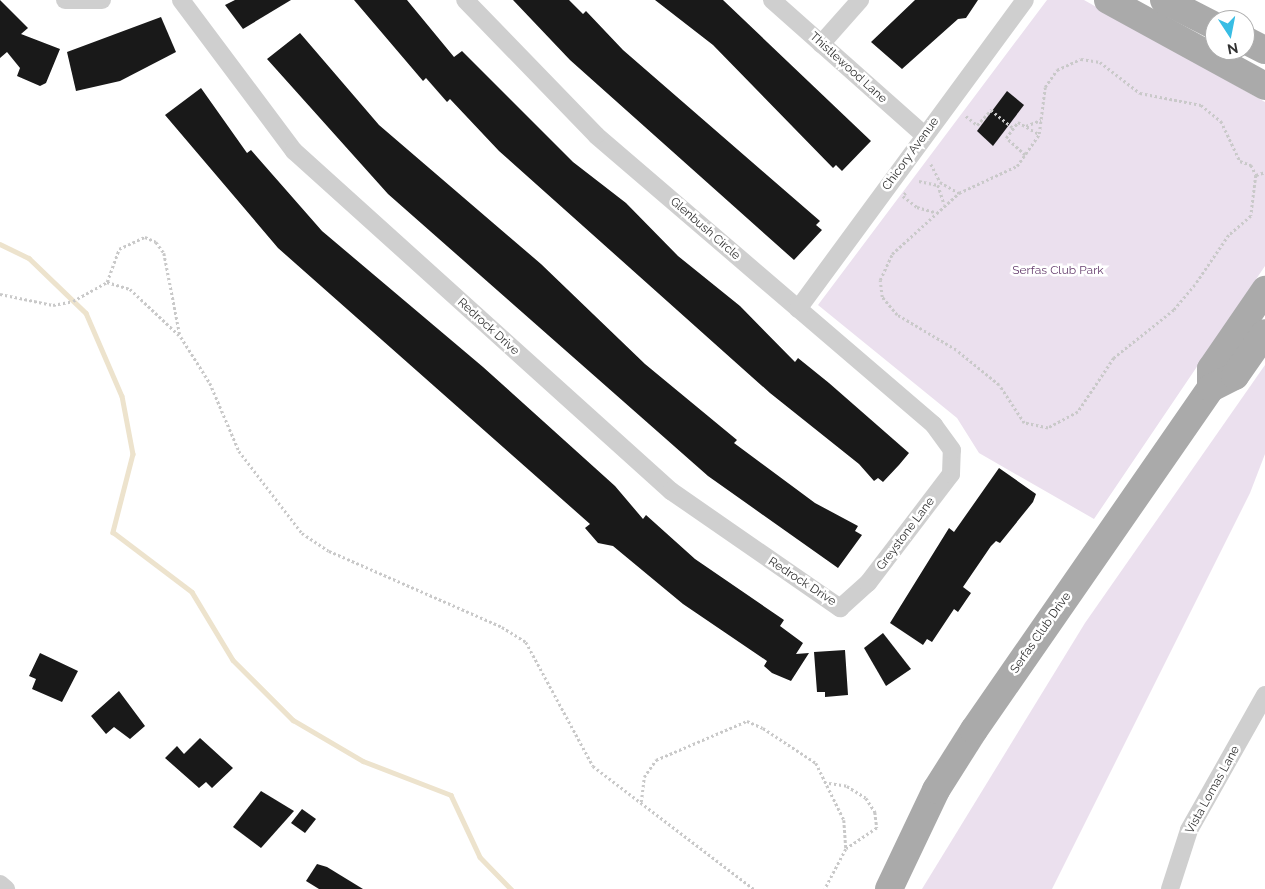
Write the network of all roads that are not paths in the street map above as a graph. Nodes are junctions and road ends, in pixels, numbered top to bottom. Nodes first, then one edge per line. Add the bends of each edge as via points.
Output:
1 (102, 0) edge
2 (181, 0) edge
3 (465, 0) edge
4 (772, 0) edge
5 (860, 0) edge
6 (1025, 0) edge
7 (1108, 0) edge
8 (1164, 0) edge
9 (67, 1) edge
10 (1205, 21) edge
11 (821, 44) junction
12 (1265, 86) edge
13 (924, 136) junction
14 (1265, 290) edge
15 (798, 309) junction
16 (1265, 333) edge
17 (1211, 388) junction
18 (952, 450) joint
19 (840, 608) joint
20 (1265, 695) edge
21 (0, 884) edge
22 (6, 889) edge
23 (890, 889) edge
24 (1170, 889) edge

1 - 9 street
2 - 19 street, Redrock Drive via 294,151 671,492
3 - 15 street, Glenbush Circle via 596,135
4 - 11 street, Thistlewood Lane
5 - 11 street
6 - 13 street, Chicory Avenue
7 - 12 main road
8 - 10 main road
11 - 13 street, Thistlewood Lane
13 - 15 street, Chicory Avenue
14 - 17 main road, Serfas Club Drive via 1211,369
15 - 18 street, Glenbush Circle via 934,425
16 - 17 main road, Serfas Club Drive via 1235,376
17 - 23 main road, Serfas Club Drive via 974,730 936,790
18 - 19 street, Greystone Lane via 951,474 868,583
20 - 24 street, Vista Lomas Lane via 1189,830
21 - 22 street

